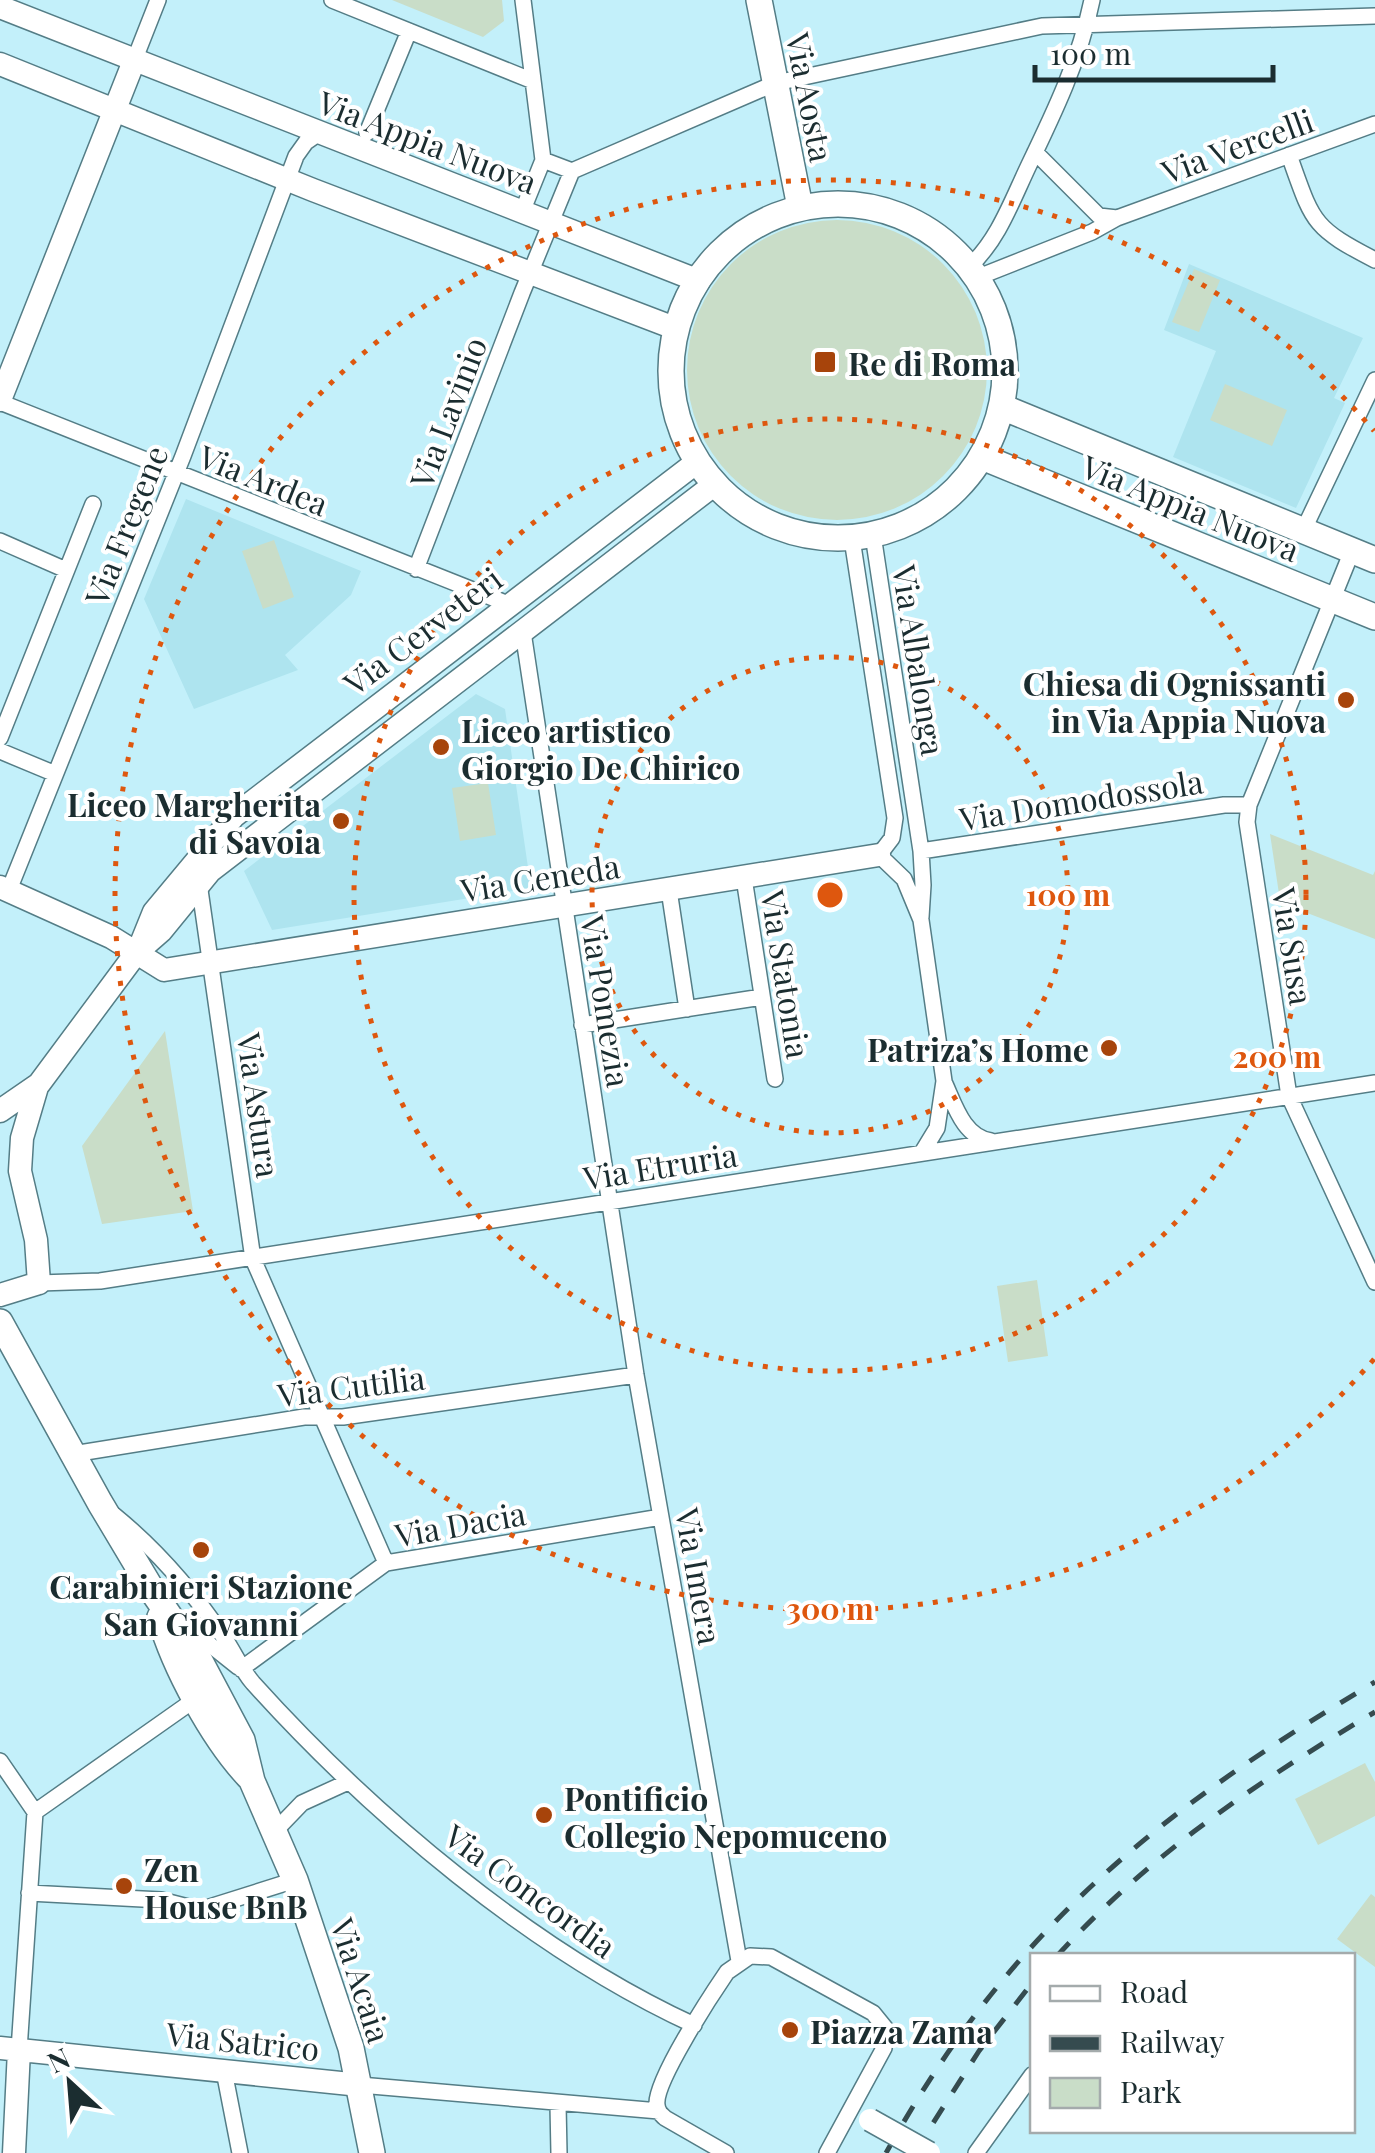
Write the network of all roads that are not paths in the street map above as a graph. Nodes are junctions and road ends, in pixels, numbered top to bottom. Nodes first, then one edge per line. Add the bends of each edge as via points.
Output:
1 (158, 0) edge
2 (332, 0) edge
3 (522, 0) edge
4 (758, 0) edge
5 (1092, 0) edge
6 (8, 6) edge
7 (1375, 16) edge
8 (1086, 25) junction
9 (409, 31) junction
10 (134, 60) junction
11 (0, 64) edge
12 (533, 81) junction
13 (776, 82) junction
14 (116, 111) junction
15 (1375, 124) edge
16 (318, 132) junction
17 (367, 133) dead end
18 (1035, 152) junction
19 (1289, 155) junction
20 (543, 160) junction
21 (572, 171) junction
22 (288, 180) junction
23 (800, 207) junction
24 (522, 212) junction
25 (1117, 218) junction
26 (550, 224) junction
27 (1375, 260) edge
28 (972, 272) junction
29 (529, 274) junction
30 (699, 281) junction
31 (677, 328) junction
32 (1375, 380) edge
33 (0, 400) edge
34 (1002, 406) junction
35 (982, 457) junction
36 (696, 462) junction
37 (176, 473) junction
38 (715, 484) junction
39 (93, 504) dead end
40 (1303, 531) junction
41 (862, 537) junction
42 (0, 542) edge
43 (1363, 556) edge
44 (416, 569) junction
45 (66, 570) junction
46 (1332, 600) junction
47 (508, 604) junction
48 (1375, 616) edge
49 (523, 632) junction
50 (471, 633) junction
51 (490, 657) junction
52 (0, 738) edge
53 (0, 751) edge
54 (53, 773) junction
55 (1249, 804) junction
56 (896, 818) junction
57 (215, 835) junction
58 (921, 851) junction
59 (236, 852) junction
60 (878, 854) junction
61 (744, 878) junction
62 (199, 884) junction
63 (4, 888) edge
64 (669, 890) junction
65 (565, 906) junction
66 (920, 920) junction
67 (137, 952) junction
68 (211, 962) junction
69 (762, 997) junction
70 (687, 1009) junction
71 (582, 1025) junction
72 (776, 1079) dead end
73 (944, 1081) junction
74 (1375, 1083) edge
75 (1290, 1096) junction
76 (14, 1110) edge
77 (0, 1128) edge
78 (994, 1141) junction
79 (923, 1151) junction
80 (0, 1160) edge
81 (21, 1182) junction
82 (611, 1201) junction
83 (253, 1256) junction
84 (0, 1274) edge
85 (1375, 1282) edge
86 (38, 1284) junction
87 (0, 1296) edge
88 (0, 1322) edge
89 (636, 1375) junction
90 (321, 1418) junction
91 (73, 1454) junction
92 (100, 1503) junction
93 (661, 1516) junction
94 (386, 1563) junction
95 (155, 1595) junction
96 (241, 1669) junction
97 (197, 1698) junction
98 (0, 1761) edge
99 (252, 1781) junction
100 (348, 1782) junction
101 (35, 1812) junction
102 (276, 1831) junction
103 (294, 1880) junction
104 (29, 1893) junction
105 (738, 1961) junction
106 (694, 2025) junction
107 (9, 2049) edge
108 (224, 2072) junction
109 (1030, 2079) edge
110 (360, 2085) junction
111 (558, 2104) junction
112 (658, 2111) junction
113 (861, 2114) junction
114 (14, 2153) edge
115 (240, 2153) edge
116 (372, 2153) edge
117 (559, 2153) edge
118 (726, 2153) edge
119 (827, 2153) edge
120 (929, 2153) edge
121 (976, 2153) edge

1 - 10 street
2 - 9 street
3 - 12 street
4 - 13 main road, Via Aosta
5 - 8 street
6 - 10 main road, Via Appia Nuova
7 - 8 street
8 - 13 street via 1042,26
8 - 18 street
9 - 12 street
9 - 17 street
10 - 14 main road
10 - 16 main road, Via Appia Nuova
11 - 14 main road
12 - 20 street
13 - 21 street
13 - 23 main road, Via Aosta
14 - 22 main road
14 - 33 main road
15 - 19 street, Via Vercelli
16 - 22 street, Via Fregene via 299,151
16 - 24 main road, Via Appia Nuova
18 - 25 street via 1099,216
18 - 28 street
19 - 25 street, Via Vercelli
19 - 27 street via 1320,227
20 - 21 street
20 - 24 street
21 - 26 street, Via Lavinio
22 - 29 main road
22 - 37 street, Via Fregene
23 - 28 main road via 839,204 889,212 934,234
23 - 30 main road via 744,232
24 - 26 main road, Via Appia Nuova
25 - 28 street, Via Vercelli
26 - 29 street, Via Lavinio
26 - 30 main road, Via Appia Nuova
28 - 34 main road via 1004,346
29 - 31 main road
29 - 44 street, Via Lavinio
30 - 31 main road
31 - 36 main road via 673,400
32 - 40 street
33 - 37 street, Via Ardea
34 - 35 main road
34 - 40 main road, Via Appia Nuova
35 - 41 main road via 935,506
35 - 46 main road, Via Appia Nuova
36 - 38 main road
36 - 47 main road, Via Cerveteri
37 - 44 street, Via Ardea
37 - 54 street, Via Fregene
38 - 41 main road via 771,525 808,536
38 - 49 main road, Via Cerveteri
39 - 45 street
40 - 43 main road, Via Appia Nuova
41 - 56 street, Via Albalonga
41 - 58 street, Via Albalonga
42 - 45 street
43 - 46 street
44 - 47 street, Via Ardea
45 - 52 street
46 - 48 main road, Via Appia Nuova
46 - 55 street
47 - 50 main road, Via Cerveteri
49 - 51 main road, Via Cerveteri
49 - 65 street, Via Pomezia
50 - 51 street
50 - 57 main road, Via Cerveteri
51 - 59 main road, Via Cerveteri
53 - 54 street
54 - 63 street, Via Fregene
55 - 58 street, Via Domodossola
55 - 75 street, Via Susa via 1247,826
56 - 58 street, Via Albalonga
56 - 60 street via 894,834
57 - 59 street via 222,848
57 - 67 main road, Via Cerveteri via 154,912
58 - 66 street, Via Albalonga
59 - 62 main road, Via Cerveteri
60 - 61 main road, Via Ceneda
60 - 66 street, Via Albalonga via 904,879
61 - 64 main road, Via Ceneda
61 - 69 street, Via Statonia
62 - 67 main road, Via Cerveteri
62 - 68 street, Via Astura
63 - 67 main road, Via Ceneda
64 - 65 main road, Via Ceneda
64 - 70 street
65 - 68 main road, Via Ceneda
65 - 71 street, Via Pomezia
66 - 73 street, Via Albalonga
67 - 68 main road, Via Ceneda via 164,970
67 - 76 main road
68 - 83 street, Via Astura
69 - 70 street
69 - 72 street, Via Statonia
70 - 71 street
71 - 82 street, Via Pomezia
73 - 78 street, Via Albalonga via 965,1125 980,1139
73 - 79 street, Via Albalonga via 938,1128
74 - 75 street, Via Etruria
75 - 78 street, Via Etruria
75 - 85 street, Via Susa
76 - 77 main road
76 - 81 main road
78 - 79 street, Via Etruria
79 - 82 street, Via Etruria
80 - 81 main road
81 - 86 main road via 36,1240
82 - 83 street, Via Etruria
82 - 89 street, Via Imera
83 - 86 street, Via Etruria via 100,1281
83 - 90 street, Via Astura
84 - 86 main road
86 - 87 main road
88 - 91 main road
89 - 90 street, Via Cutilia
89 - 93 street, Via Imera
90 - 91 street, Via Cutilia
90 - 94 street, Via Astura
91 - 92 main road
92 - 95 main road
92 - 96 street via 161,1558
93 - 94 street, Via Dacia
93 - 105 street, Via Imera
94 - 96 street, Via Dacia
95 - 96 street
95 - 97 main road via 172,1652
95 - 99 main road via 222,1701 246,1750
96 - 100 street, Via Concordia
97 - 99 main road
97 - 101 street
98 - 101 street
99 - 102 main road, Via Acaia
100 - 102 street via 302,1802
100 - 106 street, Via Concordia via 439,1860 554,1944
101 - 104 street
102 - 103 main road, Via Acaia
103 - 104 street via 200,1910 149,1899
103 - 110 main road, Via Acaia
104 - 107 street
105 - 106 street
105 - 113 street via 756,1955 778,1960 881,2020 884,2048
106 - 112 street via 660,2090
107 - 108 main road, Via Satrico
107 - 114 main road
108 - 110 main road, Via Satrico
108 - 115 street
109 - 121 street
110 - 111 street, Via Satrico
110 - 116 main road, Via Acaia
111 - 112 street, Via Satrico
111 - 117 street
112 - 118 street
113 - 119 street
113 - 120 main road, bridge

